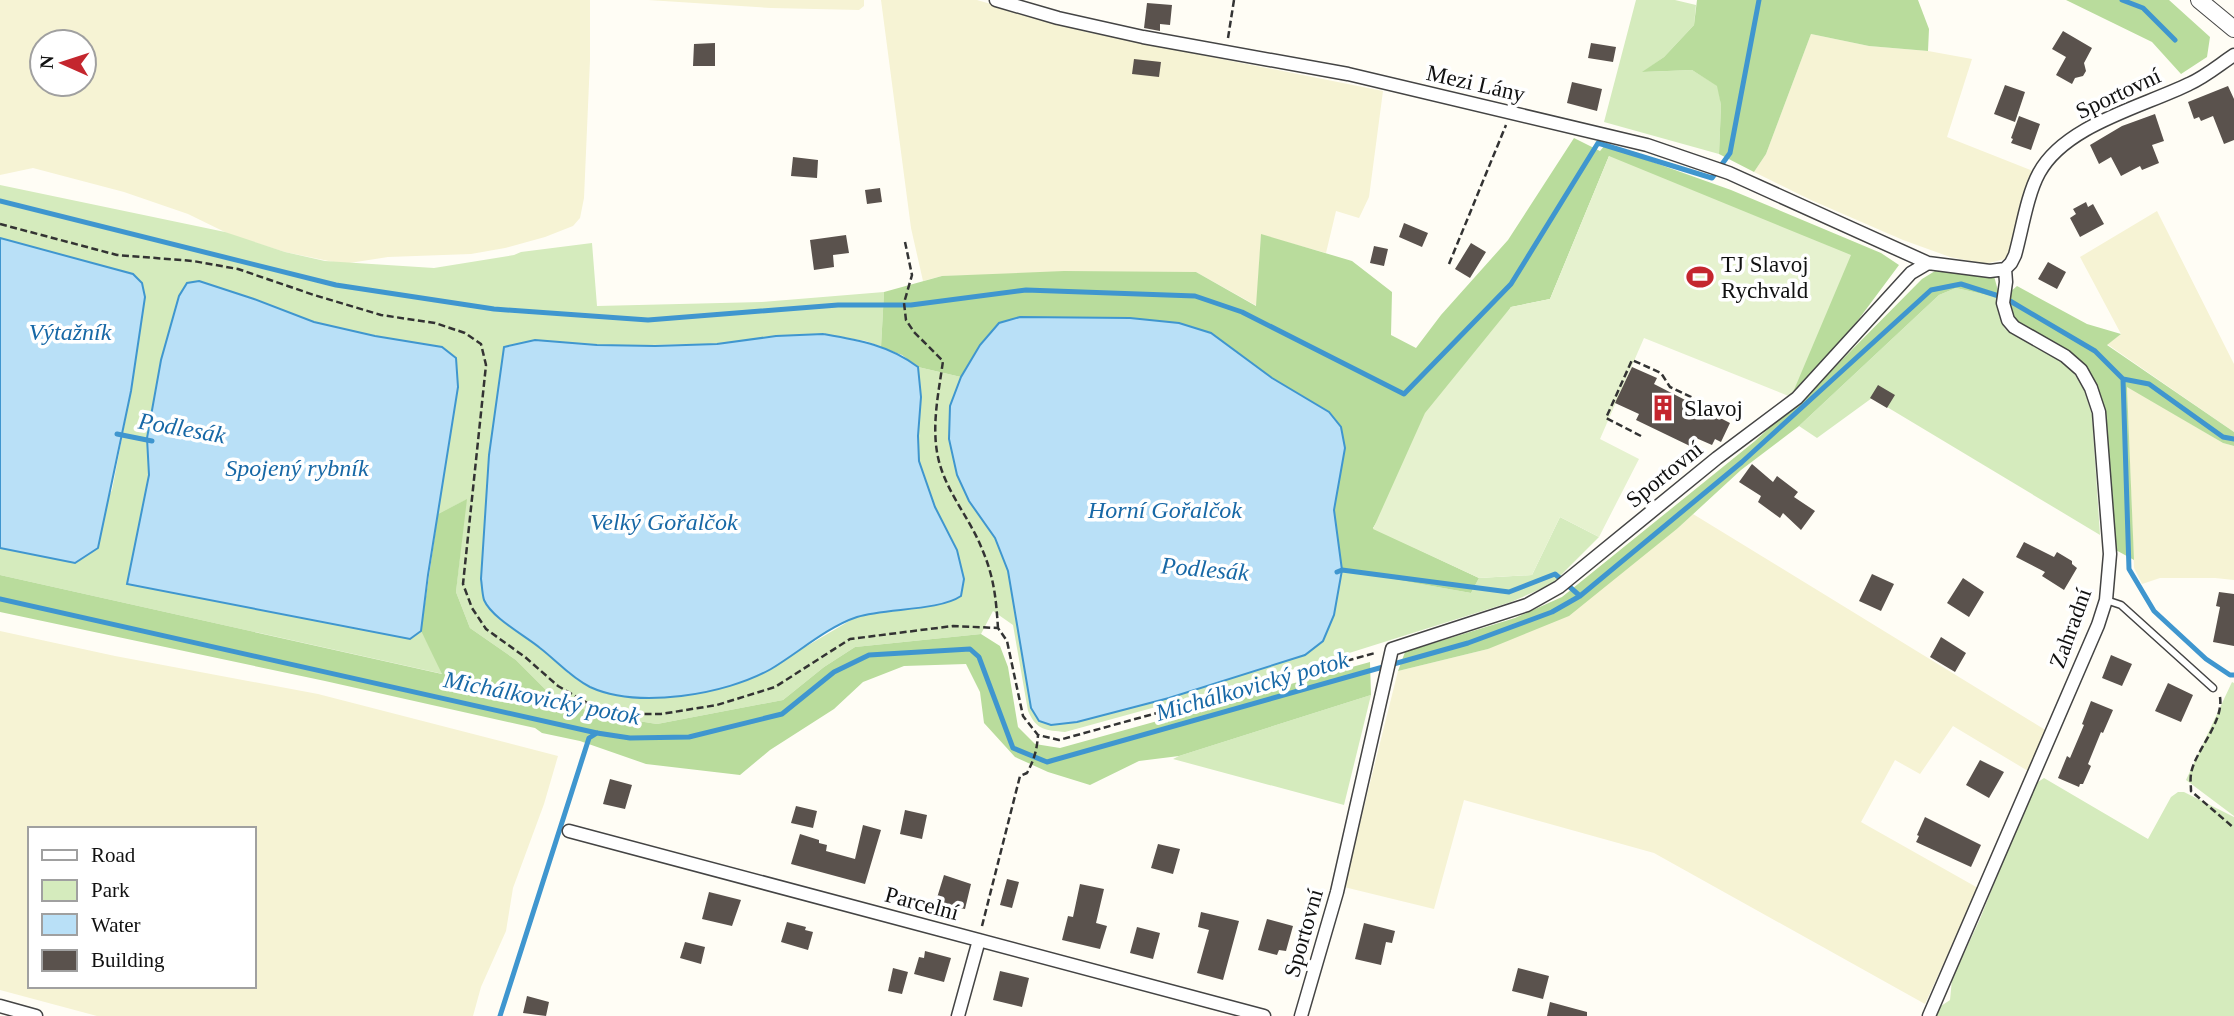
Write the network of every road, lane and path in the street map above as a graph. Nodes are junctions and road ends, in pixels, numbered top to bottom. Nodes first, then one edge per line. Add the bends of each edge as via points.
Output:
1 (996, 0) edge
2 (1234, 0) edge
3 (2199, 0) edge
4 (2234, 29) edge
5 (1226, 52) junction
6 (2234, 55) edge
7 (1511, 113) junction
8 (0, 224) edge
9 (905, 242) dead end
10 (1928, 263) junction
11 (1449, 264) dead end
12 (2006, 276) junction
13 (1757, 428) junction
14 (1641, 436) dead end
15 (2106, 600) junction
16 (998, 628) junction
17 (1390, 654) junction
18 (2213, 688) joint
19 (1038, 735) junction
20 (2234, 828) edge
21 (569, 831) dead end
22 (979, 940) junction
23 (0, 1006) edge
24 (36, 1016) edge
25 (958, 1016) edge
26 (1264, 1016) edge
27 (1301, 1016) edge
28 (1929, 1016) edge

1 - 5 street, Mezi Lány via 1058,18
2 - 5 path
3 - 4 street
5 - 7 street, Mezi Lány via 1348,74
6 - 12 street, Sportovní via 2192,83 2085,129 2063,144 2038,175
7 - 10 street, Mezi Lány via 1647,145 1729,173
7 - 11 path
8 - 16 path via 117,254 238,269 381,315 435,323 481,344 486,365 463,584 486,629 558,686 596,708 662,714 718,705 775,687 850,639 953,626
9 - 16 path via 912,275 904,305 906,320 943,361 936,410 937,452 950,491 982,547 995,588
10 - 12 street
10 - 13 street, Sportovní via 1911,274 1797,398
12 - 15 street, Zahradní via 2003,303 2008,320 2081,370 2099,412 2109,541
13 - 14 path via 1671,387 1661,373 1632,360 1605,418
13 - 17 street, Sportovní via 1559,587 1516,609
15 - 18 lane via 2121,605
15 - 28 street, Zahradní
16 - 19 path via 1007,641 1023,716
17 - 19 path via 1059,740
17 - 27 street, Sportovní via 1337,892
18 - 20 path via 2220,694 2221,704 2190,773 2191,791
19 - 22 path via 1037,752 1027,774 1020,776
21 - 22 street, Parcelní
22 - 25 street
22 - 26 street, Parcelní
23 - 24 street

